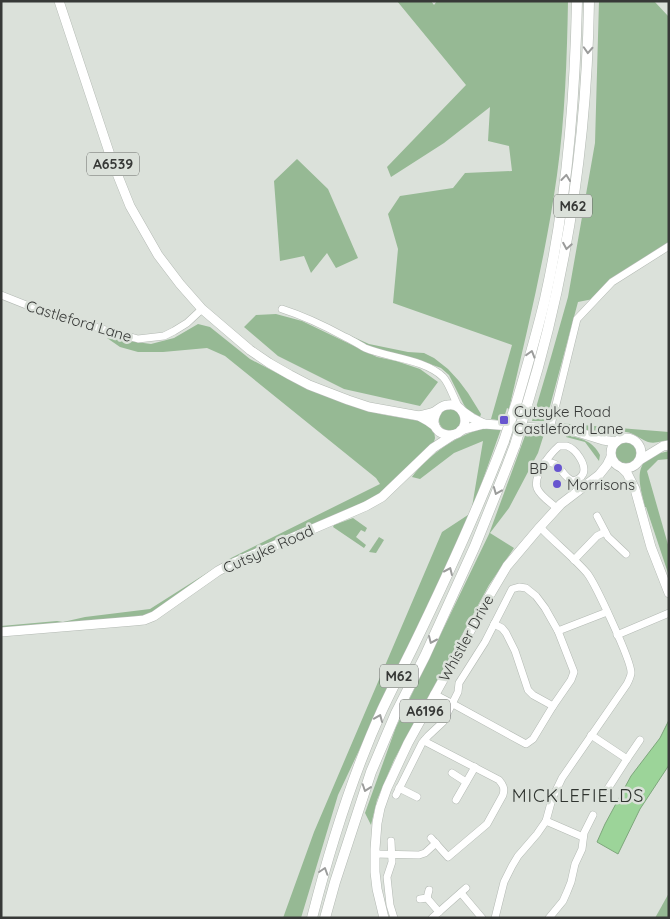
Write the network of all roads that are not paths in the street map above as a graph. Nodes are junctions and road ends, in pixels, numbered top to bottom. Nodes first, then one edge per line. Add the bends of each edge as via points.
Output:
1 (59, 1) edge
2 (577, 1) edge
3 (589, 1) edge
4 (669, 246) edge
5 (1, 295) edge
6 (202, 309) junction
7 (282, 309) dead end
8 (449, 388) junction
9 (440, 408) junction
10 (461, 409) junction
11 (419, 416) junction
12 (484, 424) junction
13 (435, 427) junction
14 (550, 429) junction
15 (461, 430) junction
16 (452, 435) junction
17 (590, 436) junction
18 (616, 442) junction
19 (637, 443) junction
20 (666, 446) edge
21 (433, 448) junction
22 (611, 456) junction
23 (545, 462) junction
24 (638, 462) junction
25 (621, 468) junction
26 (599, 475) junction
27 (635, 489) junction
28 (557, 508) junction
29 (597, 516) dead end
30 (540, 527) junction
31 (605, 532) junction
32 (626, 554) dead end
33 (574, 560) junction
34 (669, 593) edge
35 (607, 612) junction
36 (669, 613) edge
37 (494, 624) junction
38 (558, 630) junction
39 (1, 632) edge
40 (617, 635) junction
41 (434, 694) junction
42 (453, 704) junction
43 (553, 706) junction
44 (591, 735) junction
45 (640, 740) dead end
46 (424, 741) junction
47 (627, 759) junction
48 (475, 767) junction
49 (452, 773) dead end
50 (466, 782) junction
51 (607, 790) dead end
52 (417, 797) dead end
53 (456, 800) dead end
54 (594, 815) dead end
55 (546, 821) junction
56 (583, 837) junction
57 (391, 841) dead end
58 (375, 854) junction
59 (392, 854) junction
60 (430, 890) dead end
61 (439, 912) junction
62 (498, 917) edge
63 (312, 918) edge
64 (326, 918) edge
65 (384, 918) edge
66 (394, 918) edge
67 (432, 918) edge
68 (482, 918) edge
69 (549, 918) edge

1 - 6 main road, A6539 via 130,206 158,255
63 -> 2 highway, M62, bridge via 355,778 378,719 477,508 504,441 533,349 560,217 572,116
3 -> 64 highway, M62, bridge via 579,164 546,343 507,466 475,546 371,772
4 - 14 street via 612,282 577,319
5 - 6 street, Castleford Lane via 49,314 138,339 164,336 187,323
6 - 11 main road, A6539 via 250,350 309,385 369,407
7 - 8 street via 376,352 434,370
8 - 9 street via 448,397
8 - 10 street
9 - 10 main road via 450,404
9 - 11 main road, A6539
9 - 13 main road via 434,418
10 - 12 main road
10 - 15 main road via 465,421
11 - 13 main road, A6539
12 - 14 main road
12 - 15 main road
13 - 16 main road via 444,435
13 - 21 main road
14 - 17 main road
15 - 16 main road
16 - 21 main road, Cutsyke Road
17 - 18 main road
17 - 22 main road
18 - 19 main road via 627,438
18 - 22 main road
19 - 20 main road
19 - 24 main road via 641,449
20 - 24 main road
21 - 39 main road, Cutsyke Road via 382,497 229,565 154,616 144,620
22 - 25 main road
22 - 26 main road, Whistler Drive / A6196
23 - 23 street via 559,446 568,446 580,458 584,473 573,481 553,462
23 - 28 street via 536,482 538,490
24 - 25 main road via 627,469
24 - 27 main road
25 - 26 main road, Whistler Drive / A6196
25 - 27 main road
26 - 28 main road, Whistler Drive / A6196
27 - 34 main road via 651,547
28 - 30 main road, Whistler Drive / A6196
29 - 31 street
30 - 33 street
30 - 41 main road, Whistler Drive / A6196 via 507,566
31 - 32 street
31 - 33 street
33 - 35 street via 588,574
35 - 38 street
35 - 40 street
36 - 40 street
37 - 38 street via 512,590 519,587 536,596
37 - 42 street via 459,683
37 - 43 street via 506,633 528,690
38 - 43 street via 574,674
40 - 44 street via 629,663 630,676
41 - 42 street
41 - 58 main road, Whistler Drive / A6196 via 386,788 376,823
42 - 43 street via 526,744 533,739
42 - 46 street via 442,724
44 - 47 street
44 - 55 street via 562,778
45 - 47 street
46 - 48 street
46 - 52 street via 398,791
47 - 51 street
48 - 50 street
48 - 59 street via 503,785 503,795 487,824 448,857 433,840 425,853
49 - 50 street
50 - 53 street
54 - 56 street
55 - 56 street
55 - 62 street via 512,866 504,882
56 - 69 street via 567,892
57 - 59 street
58 - 59 street
58 - 65 main road, Whistler Drive / A6196 via 377,889
59 - 66 street via 386,877
60 - 61 street via 424,898
61 - 67 street
61 - 68 street via 463,891

